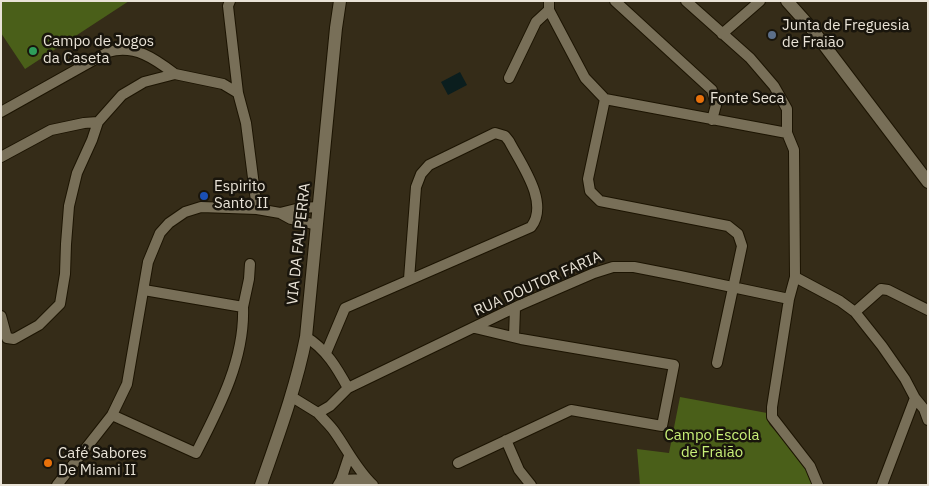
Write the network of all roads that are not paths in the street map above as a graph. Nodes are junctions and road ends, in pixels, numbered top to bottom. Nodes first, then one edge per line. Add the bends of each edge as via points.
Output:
1 (230, 1) edge
2 (340, 1) edge
3 (615, 1) edge
4 (686, 1) edge
5 (760, 1) edge
6 (787, 1) edge
7 (549, 6) edge
8 (722, 34) junction
9 (175, 74) junction
10 (509, 78) dead end
11 (238, 93) junction
12 (605, 99) junction
13 (1, 112) edge
14 (712, 120) junction
15 (98, 122) junction
16 (787, 133) junction
17 (1, 157) edge
18 (928, 182) edge
19 (319, 207) junction
20 (257, 209) junction
21 (280, 213) junction
22 (317, 225) junction
23 (250, 264) dead end
24 (795, 277) junction
25 (409, 279) junction
26 (733, 286) junction
27 (144, 290) junction
28 (790, 299) junction
29 (243, 307) junction
30 (515, 308) junction
31 (928, 310) edge
32 (855, 312) junction
33 (1, 316) edge
34 (475, 328) junction
35 (306, 337) junction
36 (514, 337) junction
37 (326, 353) junction
38 (717, 363) dead end
39 (348, 388) junction
40 (292, 397) junction
41 (915, 398) junction
42 (318, 413) junction
43 (112, 415) junction
44 (928, 420) edge
45 (506, 440) junction
46 (349, 456) junction
47 (458, 463) dead end
48 (340, 482) edge
49 (370, 482) edge
50 (59, 484) edge
51 (261, 485) edge
52 (531, 485) edge
53 (818, 485) edge
54 (882, 485) edge

1 - 11 street
2 - 19 main road, VIA DA FALPERRA
3 - 14 street via 712,90 716,105
4 - 8 street
5 - 8 street
6 - 18 main road via 812,29
7 - 10 street via 536,22
7 - 12 street via 585,78
8 - 16 street via 750,58 774,86 787,109
9 - 11 street via 223,84
9 - 13 street via 143,53 116,50
9 - 15 street via 144,82 122,95
11 - 20 street via 246,123
12 - 14 street
12 - 26 street via 588,179 590,191 600,200 728,226 738,234 742,246
14 - 16 street
15 - 17 street via 51,130
15 - 33 street via 77,173 70,206 60,304 39,325 14,339 7,338
16 - 24 street via 794,150
19 - 21 street
19 - 22 main road, VIA DA FALPERRA
20 - 21 street
20 - 27 street via 201,207 185,212 169,223 160,233 148,262
21 - 22 street
22 - 35 main road, VIA DA FALPERRA
23 - 29 street
24 - 28 street
24 - 32 street
25 - 25 street via 531,227 538,207 536,193 505,136 495,133 429,166 421,174 416,187
25 - 37 street via 345,308
26 - 28 street, RUA DOUTOR FARIA
26 - 30 street, RUA DOUTOR FARIA via 634,267 614,267
26 - 38 street
27 - 29 street
27 - 43 street via 127,384
28 - 53 street via 772,418 810,466
29 - 43 street via 244,322 234,368 218,411 196,453
30 - 34 street, RUA DOUTOR FARIA
30 - 36 street
31 - 32 street via 881,289
32 - 41 street via 886,352
34 - 36 street
34 - 39 street, RUA DOUTOR FARIA
35 - 37 street
35 - 40 main road, VIA DA FALPERRA
36 - 45 street via 674,365 662,426 571,410
37 - 39 street
39 - 42 street, RUA DOUTOR FARIA
40 - 42 street
40 - 51 main road, VIA DA FALPERRA
41 - 44 street
41 - 54 street
42 - 46 street
43 - 50 street
45 - 47 street
45 - 52 street via 519,470
46 - 48 street
46 - 49 street
48 - 49 street

